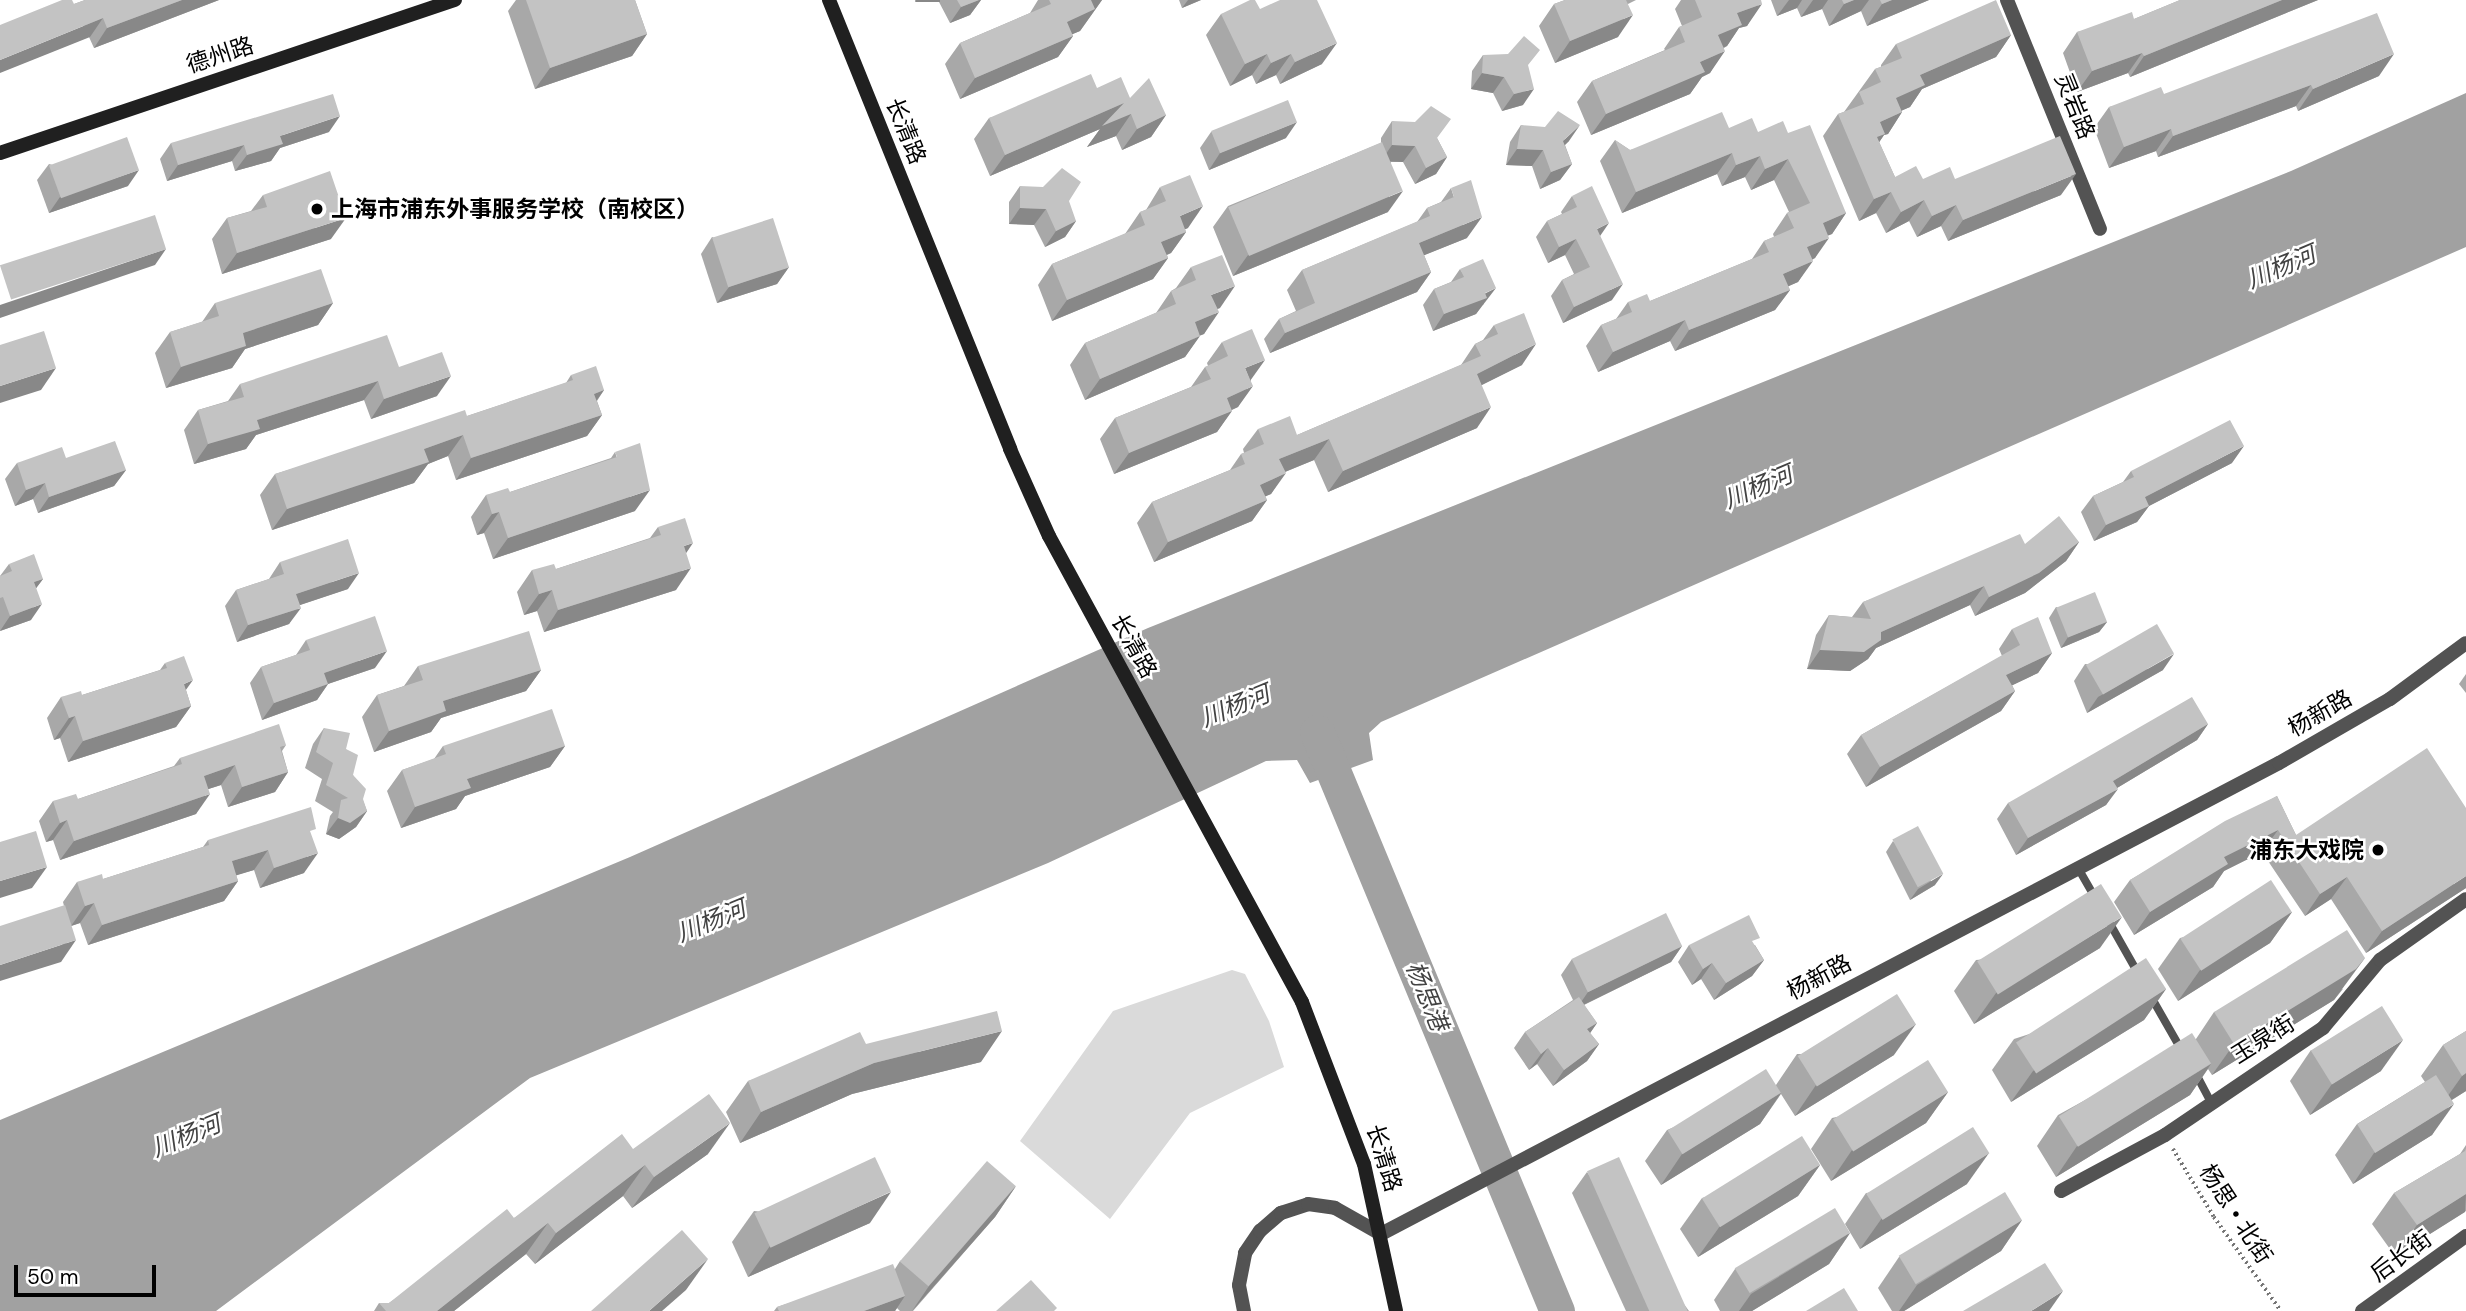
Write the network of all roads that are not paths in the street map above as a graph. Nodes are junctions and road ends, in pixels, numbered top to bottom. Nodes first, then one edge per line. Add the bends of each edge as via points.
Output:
1 (455, 0) edge
2 (829, 0) edge
3 (2007, 0) edge
4 (0, 153) edge
5 (2100, 229) dead end
6 (2466, 643) edge
7 (2078, 868) junction
8 (2466, 899) edge
9 (2185, 1055) edge
10 (2191, 1067) edge
11 (2211, 1102) junction
12 (2061, 1191) dead end
13 (1381, 1234) junction
14 (2466, 1236) edge
15 (1244, 1311) edge
16 (1396, 1311) edge
17 (2362, 1311) edge

1 - 4 main road, 德州路
2 - 13 main road, 长清路 via 1010,449 1093,619 1302,1002 1364,1164
3 - 5 street, 灵岩路
6 - 7 street, 杨新路 via 2339,730
7 - 9 lane
7 - 13 street, 杨新路
8 - 11 street, 玉泉街 via 2389,952 2360,980 2331,1022
10 - 11 lane
11 - 12 street, 玉泉街 via 2165,1135
13 - 15 street via 1335,1208 1308,1204 1281,1213 1260,1231 1245,1253 1239,1285
13 - 16 main road, 长清路
14 - 17 street, 后长街

